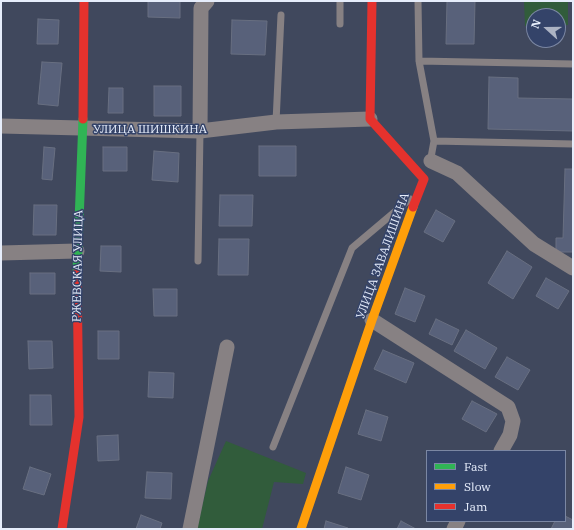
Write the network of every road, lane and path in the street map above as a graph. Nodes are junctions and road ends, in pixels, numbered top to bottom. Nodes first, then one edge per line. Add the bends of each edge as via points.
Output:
1 (84, 1) edge
2 (207, 1) edge
3 (340, 1) edge
4 (372, 1) edge
5 (418, 1) edge
6 (281, 15) dead end
7 (340, 24) dead end
8 (419, 61) junction
9 (573, 64) edge
10 (370, 119) junction
11 (276, 122) junction
12 (1, 126) edge
13 (83, 129) junction
14 (200, 131) junction
15 (434, 142) junction
16 (573, 144) edge
17 (431, 161) junction
18 (424, 180) junction
19 (420, 191) junction
20 (77, 251) junction
21 (1, 253) edge
22 (198, 261) dead end
23 (573, 268) edge
24 (372, 320) junction
25 (227, 347) dead end
26 (273, 447) dead end
27 (502, 450) edge
28 (62, 529) edge
29 (190, 529) edge
30 (301, 529) edge

1 - 13 street, РЖЕВСКАЯ УЛИЦА
2 - 14 street via 201,8
3 - 7 lane
4 - 10 street
5 - 8 lane
6 - 11 lane
8 - 9 lane
8 - 15 lane
10 - 11 street, УЛИЦА ШИШКИНА
10 - 18 street
11 - 14 street, УЛИЦА ШИШКИНА
12 - 13 street, УЛИЦА ШИШКИНА
13 - 14 street, УЛИЦА ШИШКИНА
13 - 20 street, РЖЕВСКАЯ УЛИЦА
14 - 22 lane
15 - 16 lane
15 - 17 lane
17 - 18 lane
17 - 23 street via 457,173 534,244
18 - 19 street, УЛИЦА ЗАВАЛИШИНА
19 - 24 street, УЛИЦА ЗАВАЛИШИНА
19 - 26 lane via 352,248
20 - 21 street
20 - 28 street, РЖЕВСКАЯ УЛИЦА via 79,417
24 - 27 street via 508,407 513,420 510,435
24 - 30 street, УЛИЦА ЗАВАЛИШИНА
25 - 29 street

